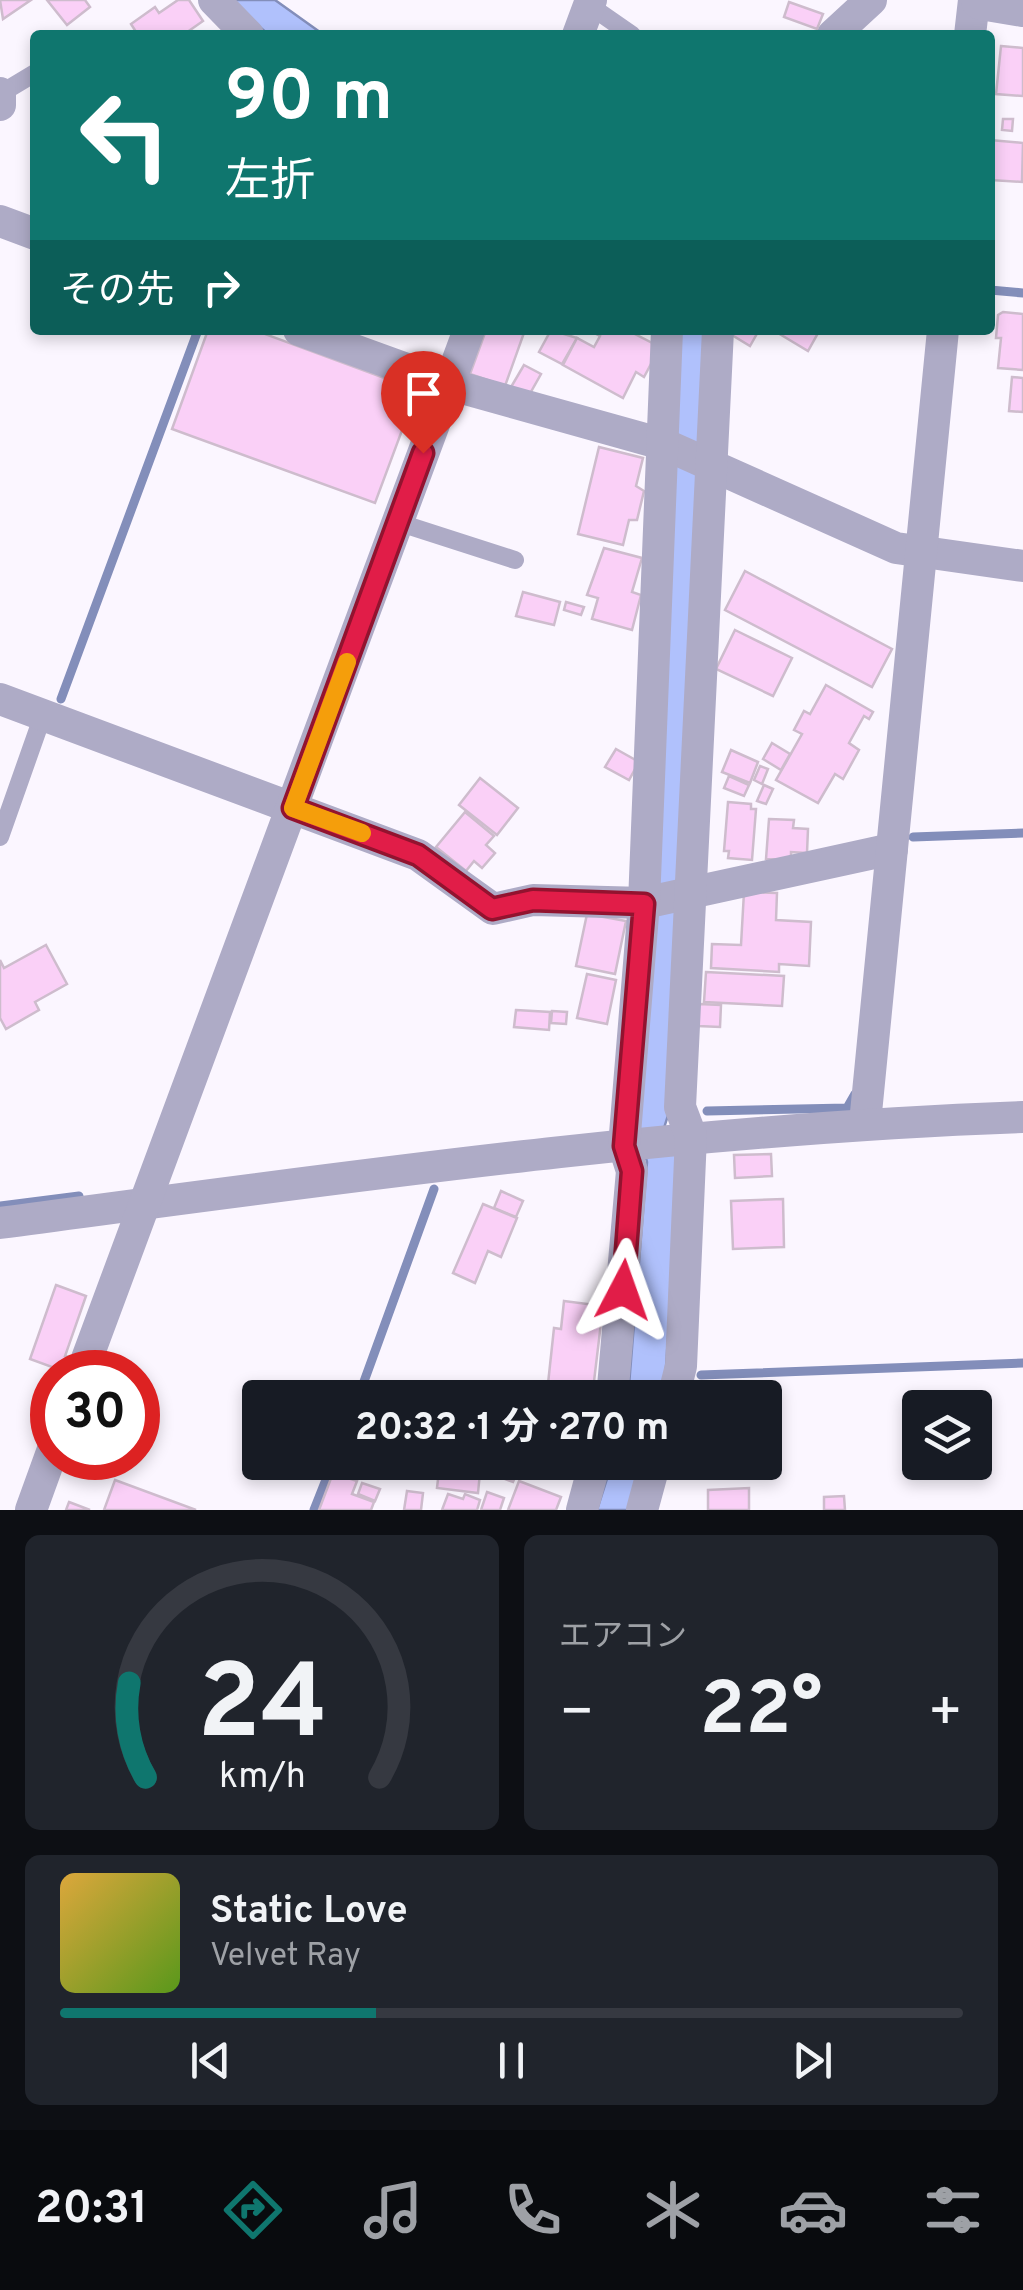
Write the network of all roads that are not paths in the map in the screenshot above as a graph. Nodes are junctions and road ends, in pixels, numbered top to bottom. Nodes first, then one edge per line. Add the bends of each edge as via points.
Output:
1 (214, 0) edge
2 (871, 0) edge
3 (977, 0) edge
4 (1023, 8) edge
5 (586, 13) edge
6 (243, 30) edge
7 (622, 30) edge
8 (838, 30) edge
9 (971, 30) edge
10 (30, 76) edge
11 (0, 94) edge
12 (0, 105) edge
13 (0, 221) edge
14 (30, 232) edge
15 (313, 335) edge
16 (466, 335) edge
17 (668, 335) edge
18 (718, 335) edge
19 (943, 335) edge
20 (448, 384) junction
21 (668, 446) junction
22 (711, 464) junction
23 (397, 522) junction
24 (922, 555) junction
25 (515, 560) dead end
26 (1023, 566) edge
27 (0, 699) edge
28 (43, 715) junction
29 (293, 808) junction
30 (0, 837) edge
31 (892, 850) junction
32 (689, 893) junction
33 (647, 903) junction
34 (1023, 1117) edge
35 (865, 1122) junction
36 (685, 1137) junction
37 (630, 1145) junction
38 (144, 1204) junction
39 (0, 1223) edge
40 (90, 1350) edge
41 (614, 1380) edge
42 (678, 1380) edge
43 (42, 1480) edge
44 (590, 1480) edge
45 (650, 1480) edge
46 (31, 1510) edge
47 (582, 1510) edge
48 (642, 1510) edge

1 - 6 street
2 - 8 street
3 - 4 street
3 - 9 street
5 - 7 lane
10 - 11 lane
11 - 12 street
13 - 14 street
15 - 20 street
16 - 20 street
17 - 21 street
18 - 22 street
19 - 24 street
20 - 21 street
20 - 23 street
21 - 22 street
21 - 33 street
22 - 24 street
22 - 32 street
23 - 25 lane
23 - 29 street
24 - 26 street
24 - 31 street
27 - 28 street
28 - 29 street
28 - 30 lane
29 - 33 street via 418,855 492,909 533,900
29 - 38 street
31 - 32 street
31 - 35 street
32 - 33 street
32 - 36 street via 680,1106
33 - 37 street
34 - 35 street
35 - 36 street
36 - 37 street
36 - 42 street
37 - 38 street
37 - 41 street
38 - 39 street
38 - 40 street
43 - 46 street
44 - 47 street
45 - 48 street

